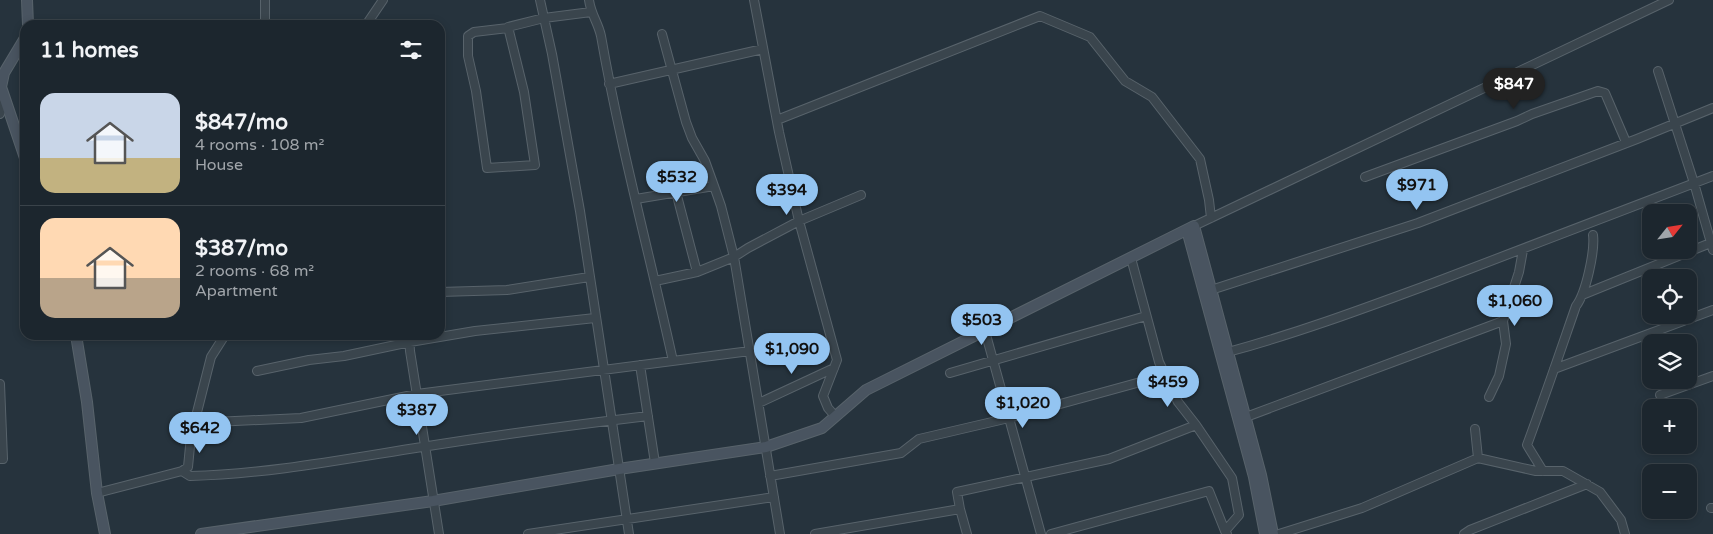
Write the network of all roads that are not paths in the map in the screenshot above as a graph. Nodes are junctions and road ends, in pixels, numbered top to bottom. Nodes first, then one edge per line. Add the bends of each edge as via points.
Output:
1 (27, 0) edge
2 (266, 0) edge
3 (384, 0) edge
4 (540, 0) edge
5 (589, 0) edge
6 (754, 0) edge
7 (1669, 0) edge
8 (590, 12) junction
9 (544, 18) junction
10 (28, 20) edge
11 (265, 20) edge
12 (370, 20) edge
13 (508, 28) junction
14 (662, 34) dead end
15 (20, 46) edge
16 (762, 48) junction
17 (672, 70) junction
18 (1658, 71) dead end
19 (609, 84) junction
20 (5, 99) junction
21 (1713, 108) edge
22 (0, 114) edge
23 (777, 120) junction
24 (1675, 124) junction
25 (1626, 142) junction
26 (20, 143) edge
27 (1713, 176) edge
28 (1365, 177) dead end
29 (1694, 184) junction
30 (714, 186) junction
31 (676, 192) junction
32 (861, 195) dead end
33 (636, 199) junction
34 (1211, 218) junction
35 (799, 221) junction
36 (1190, 228) junction
37 (1593, 235) dead end
38 (1712, 245) edge
39 (1523, 250) junction
40 (734, 258) junction
41 (1131, 258) junction
42 (697, 272) junction
43 (589, 277) junction
44 (655, 281) junction
45 (1211, 290) junction
46 (445, 292) edge
47 (1582, 295) junction
48 (1713, 310) edge
49 (1146, 316) junction
50 (595, 318) junction
51 (1503, 321) junction
52 (985, 330) junction
53 (445, 334) edge
54 (77, 340) edge
55 (222, 340) edge
56 (403, 340) edge
57 (410, 340) edge
58 (750, 351) junction
59 (1228, 352) junction
60 (673, 360) junction
61 (993, 360) junction
62 (640, 365) junction
63 (834, 368) junction
64 (603, 370) junction
65 (1554, 370) junction
66 (258, 371) dead end
67 (950, 373) dead end
68 (1164, 373) junction
69 (1713, 376) edge
70 (0, 384) edge
71 (417, 394) junction
72 (1660, 394) dead end
73 (1489, 397) dead end
74 (759, 403) junction
75 (648, 416) junction
76 (835, 416) junction
77 (1246, 417) junction
78 (1008, 418) junction
79 (612, 420) junction
80 (193, 423) junction
81 (1196, 425) junction
82 (1474, 429) dead end
83 (425, 446) junction
84 (766, 447) junction
85 (1478, 458) junction
86 (0, 459) edge
87 (655, 463) junction
88 (619, 469) junction
89 (182, 471) junction
90 (1543, 471) junction
91 (770, 476) junction
92 (1025, 477) junction
93 (1587, 484) junction
94 (97, 493) junction
95 (774, 498) junction
96 (433, 501) junction
97 (960, 509) junction
98 (627, 519) junction
99 (1226, 532) edge
100 (104, 534) edge
101 (201, 534) edge
102 (439, 534) edge
103 (528, 534) edge
104 (629, 534) edge
105 (780, 534) edge
106 (815, 534) edge
107 (967, 534) edge
108 (1041, 534) edge
109 (1051, 534) edge
110 (1265, 534) edge
111 (1273, 534) edge
112 (1279, 534) edge
113 (1464, 534) edge
114 (1625, 534) edge

1 - 10 street
2 - 11 street
3 - 12 street
4 - 9 street
5 - 8 street
6 - 16 street
7 - 34 street
8 - 9 street
8 - 19 street via 600,33
9 - 13 street
9 - 43 street
13 - 13 street via 524,92 535,165 487,168 468,56 468,36 474,32
14 - 17 street
15 - 20 street via 4,73 1,88
16 - 17 street
16 - 23 street
17 - 19 street
17 - 30 street via 692,138
18 - 24 street
19 - 33 street
20 - 22 street
20 - 26 street
21 - 24 street
23 - 34 street via 1040,16 1090,37 1125,81 1152,97 1200,159
23 - 35 street
24 - 25 street
24 - 29 street
25 - 28 street via 1605,93 1598,91
25 - 45 street via 1418,223
27 - 29 street
29 - 38 street
29 - 39 street
30 - 31 street
30 - 40 street
31 - 33 street
31 - 42 street
32 - 35 street
33 - 44 street
34 - 36 street
35 - 40 street
35 - 63 street via 837,360
36 - 41 street
36 - 45 street
36 - 110 street via 1254,477
37 - 47 street via 1589,272
38 - 47 street
39 - 51 street
39 - 59 street via 1325,323
40 - 42 street
40 - 58 street
41 - 49 street
41 - 52 street
42 - 44 street
43 - 46 street via 507,290
43 - 50 street
44 - 60 street
45 - 59 street
47 - 65 street
48 - 65 street
49 - 61 street
49 - 68 street
50 - 53 street
50 - 64 street
51 - 73 street via 1506,344 1499,376
51 - 77 street
52 - 61 street
52 - 76 street via 866,390
54 - 94 street
55 - 80 street via 211,358
56 - 66 street via 344,356
57 - 71 street
58 - 60 street
58 - 74 street
59 - 77 street
60 - 62 street
61 - 67 street
61 - 78 street
62 - 64 street
62 - 75 street
63 - 74 street
63 - 76 street via 823,396
64 - 71 street
64 - 79 street
65 - 90 street via 1527,445
68 - 78 street
68 - 81 street via 1178,402
69 - 72 street
70 - 86 street via 3,458
71 - 80 street via 301,418
71 - 83 street
74 - 84 street
75 - 79 street
75 - 87 street
76 - 84 street via 822,428
77 - 111 street
78 - 91 street via 919,439 901,453
78 - 92 street
79 - 83 street
79 - 88 street
80 - 89 street via 188,466
81 - 92 street via 1109,459
81 - 99 street via 1232,478 1239,515
82 - 85 street
83 - 89 street via 298,467 220,475 190,476
83 - 96 street
84 - 87 street
84 - 91 street
85 - 90 street
85 - 112 street via 1362,508
87 - 88 street
88 - 96 street
88 - 98 street
89 - 94 street
90 - 93 street via 1563,471
91 - 95 street
92 - 97 street via 957,492
92 - 108 street
93 - 113 street
93 - 114 street via 1600,492 1621,520
94 - 100 street
95 - 98 street
95 - 105 street
96 - 101 street
96 - 102 street
97 - 106 street
97 - 107 street
98 - 103 street
98 - 104 street
99 - 109 street via 1209,491

